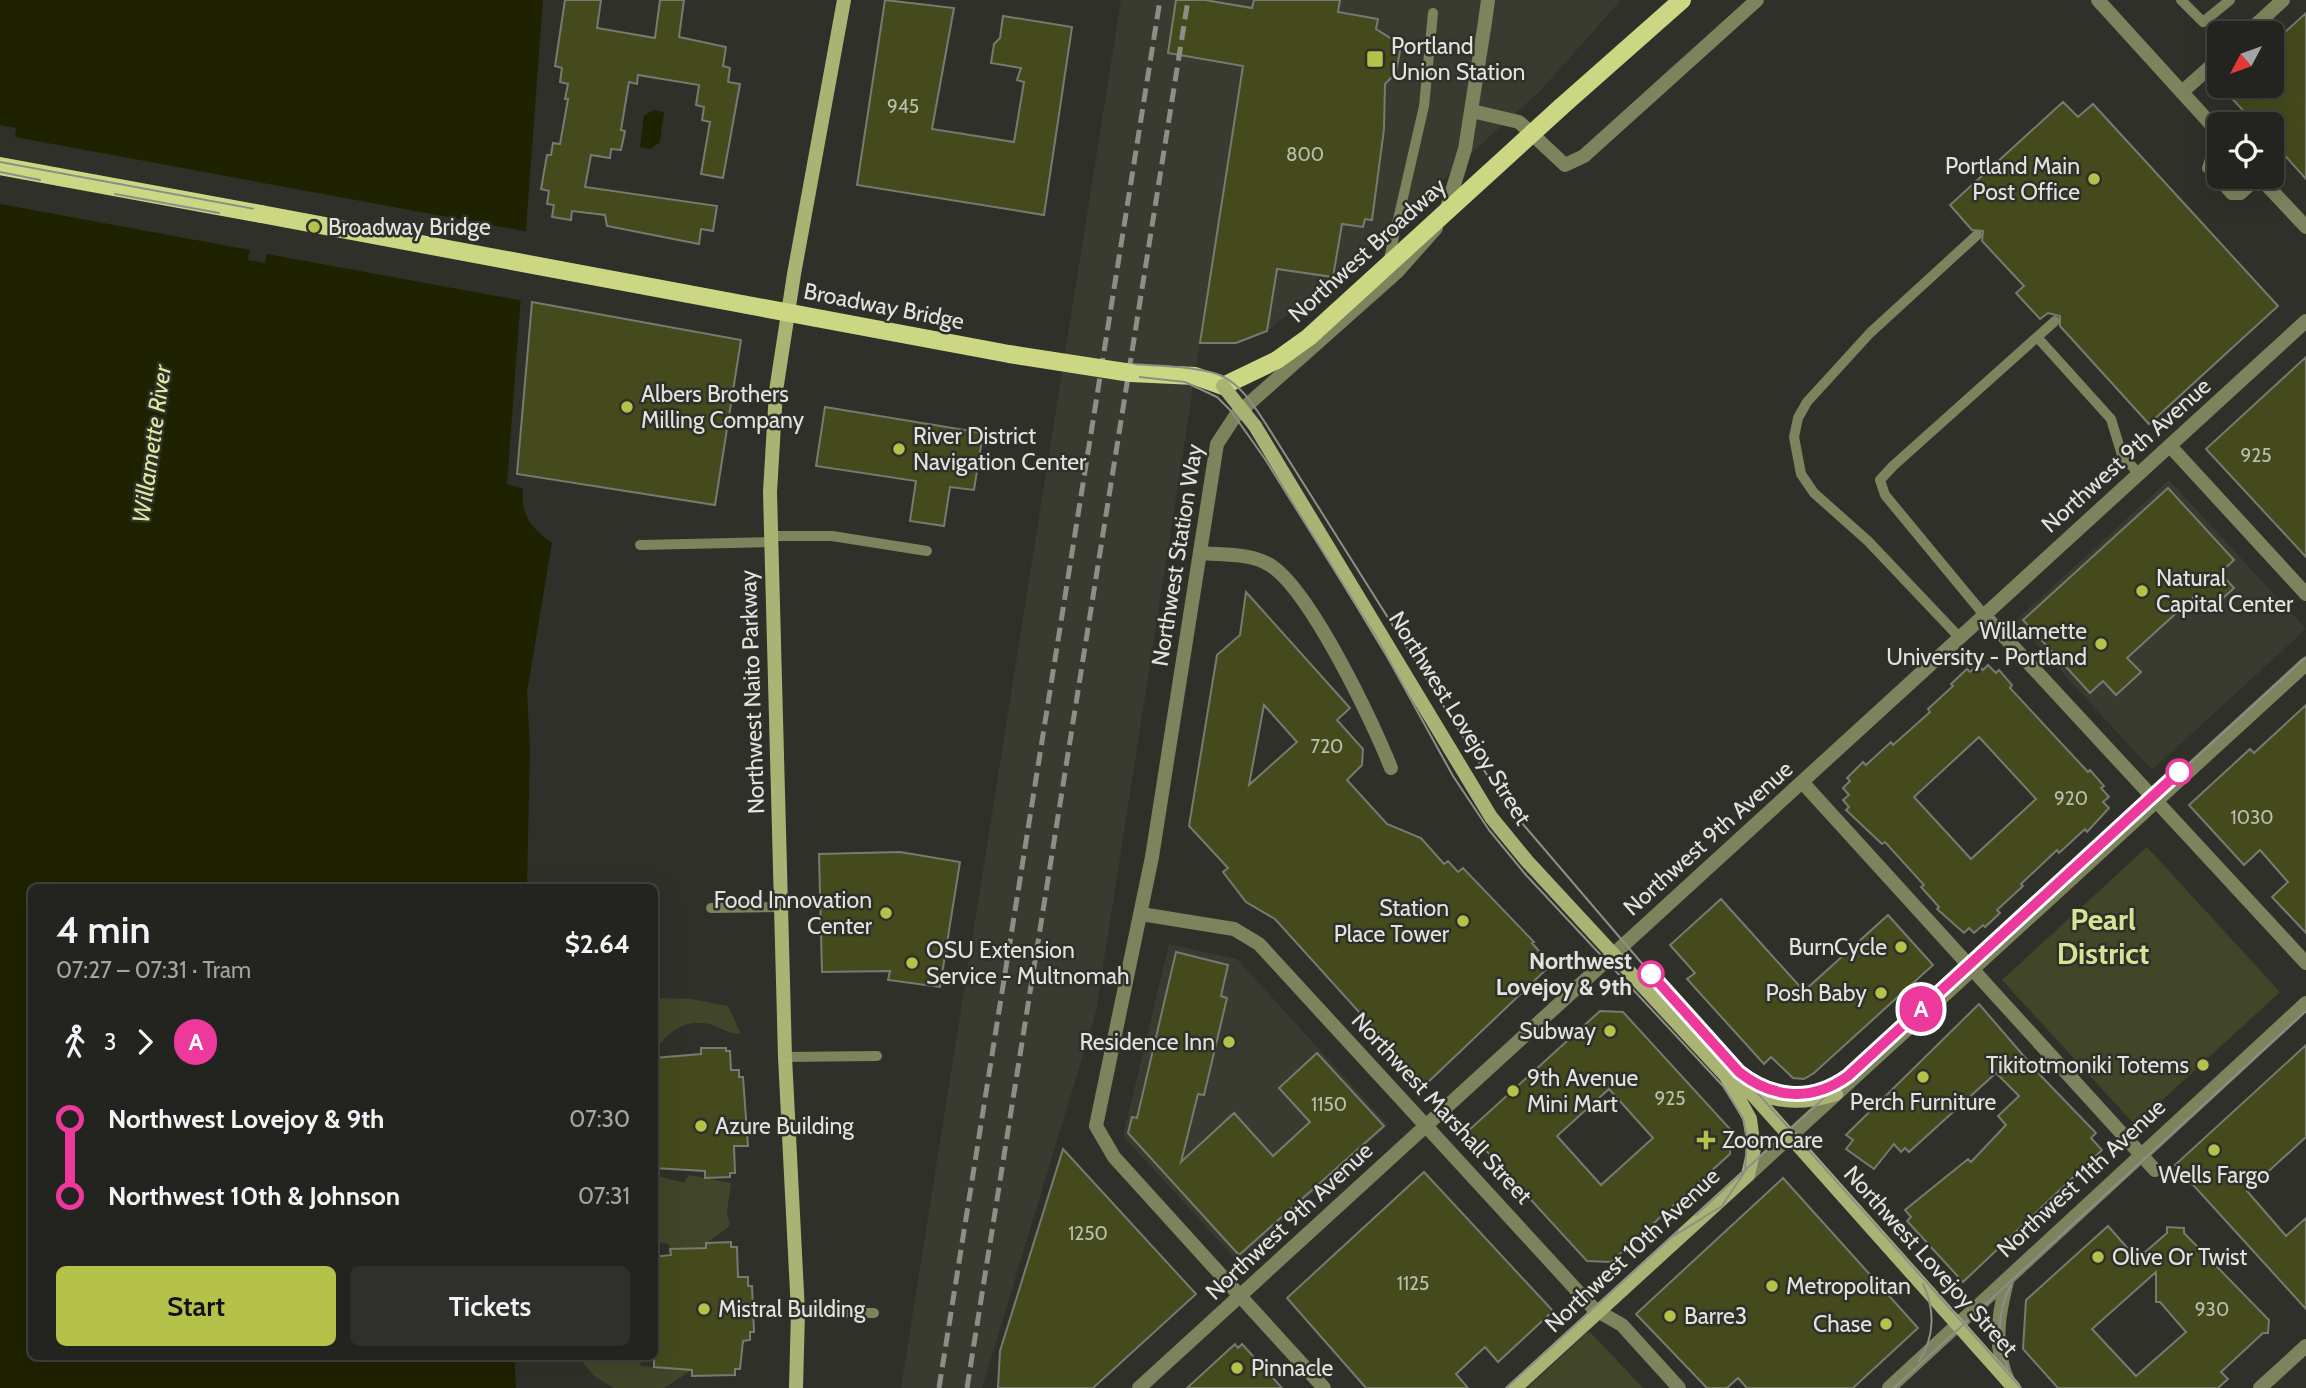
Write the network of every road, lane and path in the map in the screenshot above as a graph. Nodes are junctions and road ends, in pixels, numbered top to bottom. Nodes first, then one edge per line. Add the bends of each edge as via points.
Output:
1 (844, 0) edge
2 (1488, 0) edge
3 (1682, 0) edge
4 (1757, 0) edge
5 (2098, 0) edge
6 (2181, 0) edge
7 (2230, 0) edge
8 (2278, 2) edge
9 (1433, 13) dead end
10 (2259, 21) edge
11 (2207, 70) edge
12 (2182, 92) junction
13 (1472, 111) junction
14 (2207, 120) edge
15 (0, 166) edge
16 (2226, 189) edge
17 (2247, 189) edge
18 (2271, 189) edge
19 (2306, 227) edge
20 (1977, 235) dead end
21 (1385, 282) junction
22 (2055, 321) dead end
23 (2306, 321) edge
24 (2037, 337) junction
25 (1223, 386) junction
26 (2170, 446) junction
27 (2139, 474) junction
28 (770, 539) junction
29 (640, 545) dead end
30 (927, 551) dead end
31 (1201, 553) junction
32 (2306, 594) edge
33 (1985, 616) junction
34 (1960, 638) junction
35 (2306, 664) edge
36 (1391, 768) dead end
37 (1802, 783) junction
38 (2156, 802) junction
39 (781, 906) junction
40 (711, 908) dead end
41 (1141, 914) junction
42 (1615, 955) junction
43 (2306, 963) edge
44 (1972, 969) junction
45 (2306, 1003) edge
46 (877, 1056) dead end
47 (785, 1057) junction
48 (1726, 1076) junction
49 (1745, 1086) junction
50 (1836, 1094) junction
51 (1427, 1125) junction
52 (1790, 1136) junction
53 (2141, 1154) junction
54 (2155, 1170) dead end
55 (1748, 1175) junction
56 (2008, 1276) junction
57 (1241, 1297) junction
58 (798, 1312) junction
59 (874, 1313) dead end
60 (1597, 1313) junction
61 (1956, 1324) junction
62 (2306, 1346) edge
63 (2011, 1385) edge
64 (796, 1388) edge
65 (1139, 1388) edge
66 (1324, 1388) edge
67 (1515, 1388) edge
68 (1679, 1388) edge
69 (1889, 1388) edge
70 (2260, 1388) edge

1 - 28 main road, Northwest Naito Parkway via 806,195 776,391
2 - 13 street, Northwest Station Way
3 - 25 main road, Northwest Broadway, bridge via 1308,337 1277,360
4 - 13 street via 1570,164 1564,165 1519,122
5 - 12 street
6 - 7 lane via 2203,22
8 - 10 street
9 - 21 lane via 1424,106
11 - 12 street
12 - 14 street
13 - 21 street, Northwest Station Way via 1443,217 1416,253
15 - 25 main road, Broadway Bridge, bridge via 1009,354 1108,371 1195,376
16 - 17 lane via 2231,195
18 - 19 street
20 - 34 lane via 1870,332 1807,402 1794,437 1801,474 1814,493 1868,541
21 - 31 street, Northwest Station Way via 1224,429 1217,444
22 - 24 lane
23 - 26 street, Northwest 9th Avenue
24 - 27 lane via 2111,419 2122,455
24 - 33 lane via 1881,480 1885,495
25 - 42 main road, Northwest Lovejoy Street, bridge via 1248,414 1485,809
26 - 27 street, Northwest 9th Avenue
26 - 32 street
27 - 33 street, Northwest 9th Avenue
28 - 29 lane
28 - 30 lane via 831,536
28 - 39 main road, Northwest Naito Parkway
31 - 36 street via 1255,559 1290,582 1366,709
31 - 41 street, Northwest Station Way
33 - 34 street, Northwest 9th Avenue
33 - 38 street
34 - 37 street, Northwest 9th Avenue
35 - 38 street, Northwest 10th Avenue
37 - 42 street, Northwest 9th Avenue
37 - 44 street
38 - 43 street
38 - 44 street, Northwest 10th Avenue
39 - 40 lane
39 - 47 main road, Northwest Naito Parkway
41 - 51 street, Northwest Marshall Street via 1247,934
41 - 57 street, Northwest Station Way via 1096,1126 1114,1157
42 - 48 main road, Northwest Lovejoy Street
42 - 51 street, Northwest 9th Avenue
44 - 50 street, Northwest 10th Avenue
44 - 53 street
45 - 53 street, Northwest 11th Avenue
46 - 47 lane
47 - 58 main road, Northwest Naito Parkway
48 - 49 main road, Northwest Lovejoy Street
48 - 55 main road, Northwest Lovejoy Street via 1750,1119 1754,1150
49 - 50 main road via 1790,1102
49 - 52 main road, Northwest Lovejoy Street
50 - 52 street, Northwest 10th Avenue
51 - 57 street, Northwest 9th Avenue
51 - 60 street, Northwest Marshall Street
52 - 55 street, Northwest 10th Avenue
52 - 61 main road, Northwest Lovejoy Street
53 - 54 street
53 - 56 street, Northwest 11th Avenue
55 - 60 main road, Northwest 10th Avenue
56 - 61 street, Northwest 11th Avenue
56 - 63 street via 1997,1333
57 - 65 street, Northwest 9th Avenue
57 - 66 street
58 - 59 lane
58 - 64 main road, Northwest Naito Parkway
60 - 67 main road, Northwest 10th Avenue
60 - 68 street, Northwest Marshall Street via 1622,1325
61 - 63 main road, Northwest Lovejoy Street
61 - 69 street, Northwest 11th Avenue
62 - 70 street

